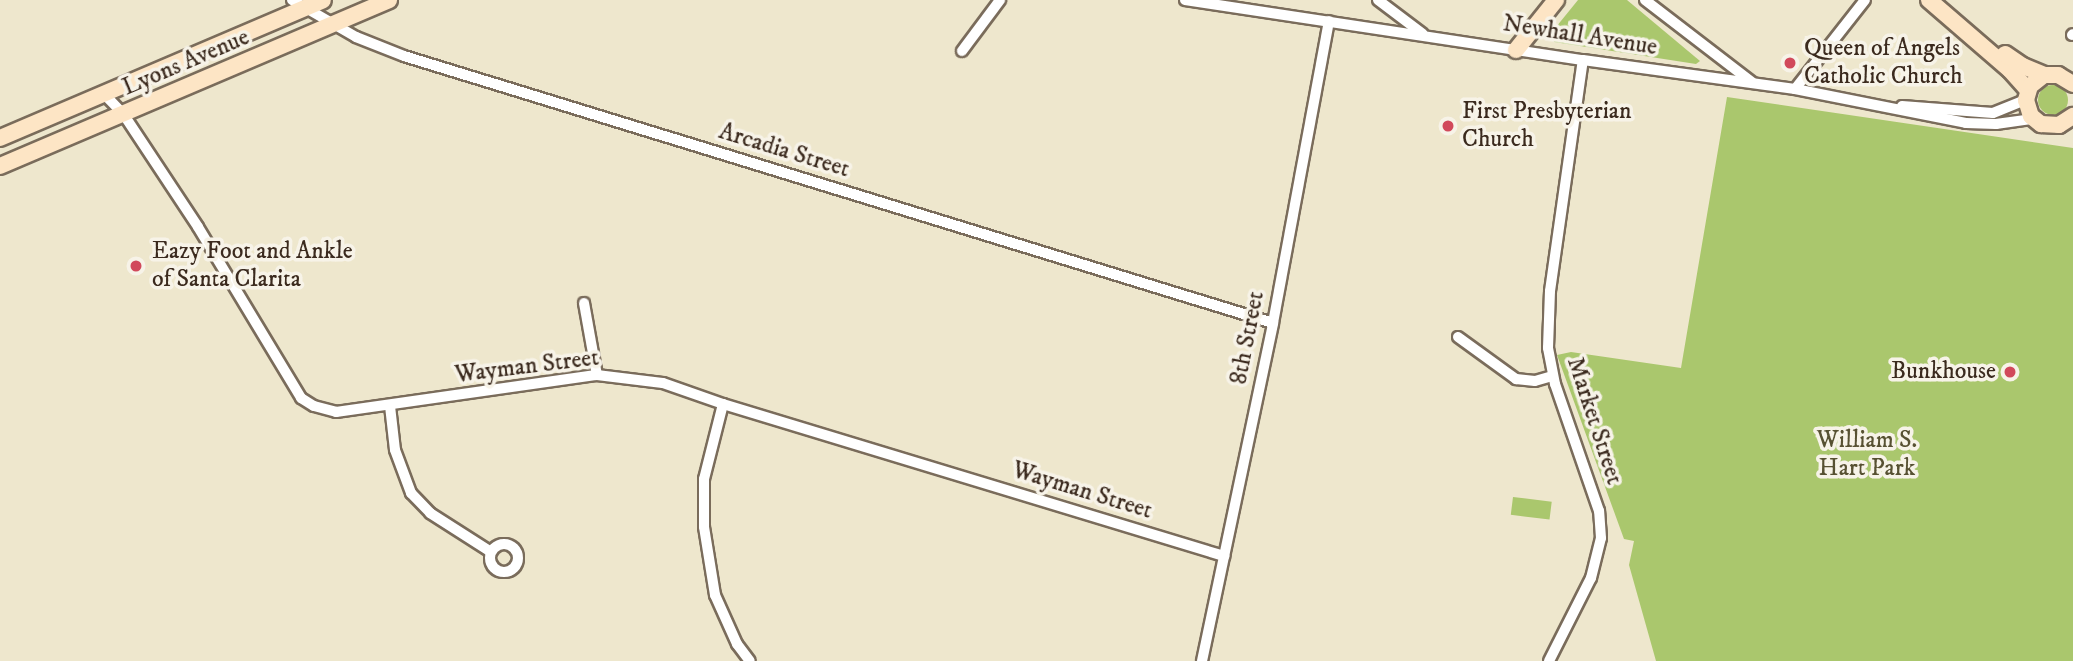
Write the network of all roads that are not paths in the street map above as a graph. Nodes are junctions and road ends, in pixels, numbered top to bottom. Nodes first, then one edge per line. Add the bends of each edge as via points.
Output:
1 (323, 0) edge
2 (389, 0) edge
3 (1000, 0) edge
4 (1185, 0) edge
5 (1378, 0) edge
6 (1556, 0) edge
7 (1646, 0) edge
8 (1865, 0) edge
9 (1929, 0) edge
10 (298, 4) edge
11 (1247, 4) edge
12 (1329, 21) junction
13 (333, 24) junction
14 (1970, 34) junction
15 (1424, 35) junction
16 (1516, 50) junction
17 (962, 51) dead end
18 (1583, 60) junction
19 (2044, 75) junction
20 (1754, 84) junction
21 (2073, 84) edge
22 (1795, 89) junction
23 (105, 95) junction
24 (2027, 95) junction
25 (1886, 105) junction
26 (124, 115) junction
27 (2033, 118) junction
28 (2071, 120) edge
29 (0, 138) edge
30 (0, 166) edge
31 (584, 303) dead end
32 (1273, 323) junction
33 (1458, 337) dead end
34 (597, 375) junction
35 (1552, 376) junction
36 (723, 404) junction
37 (390, 406) junction
38 (491, 552) dead end
39 (1224, 556) junction
40 (750, 661) edge
41 (1202, 661) edge
42 (1549, 661) edge

1 - 10 main road, Lyons Avenue
2 - 13 main road, Lyons Avenue
3 - 17 street
4 - 11 street, Newhall Avenue
5 - 15 street
6 - 16 main road
7 - 20 street
8 - 22 street
9 - 14 main road
10 - 13 street, Arcadia Street
10 - 23 main road, Lyons Avenue
11 - 12 street, Newhall Avenue
12 - 15 street, Newhall Avenue
12 - 32 street, 8th Street
13 - 26 main road, Lyons Avenue
13 - 32 street, Arcadia Street via 404,57
14 - 19 main road
14 - 24 main road via 2018,77
15 - 16 street, Newhall Avenue
16 - 18 street, Newhall Avenue
18 - 20 street, Newhall Avenue
18 - 35 street, Market Street via 1550,291
19 - 21 main road via 2058,75
19 - 24 main road via 2033,82
20 - 22 street, Newhall Avenue
22 - 25 street, Newhall Avenue
23 - 26 street, Wayman Street
23 - 29 main road, Lyons Avenue
24 - 25 street, Newhall Avenue via 1993,113
24 - 27 main road
25 - 27 street, Newhall Avenue via 1966,123
26 - 30 main road, Lyons Avenue
26 - 37 street, Wayman Street via 301,398 336,412
27 - 28 main road via 2050,126
31 - 34 street
32 - 39 street, 8th Street
33 - 35 street via 1516,379 1535,381
34 - 36 street, Wayman Street via 663,383
34 - 37 street, Wayman Street
35 - 42 street, Market Street via 1602,527 1591,578
36 - 39 street, Wayman Street
36 - 40 street via 704,479 704,527 715,595 732,635
37 - 38 street via 395,450 411,493 430,513
39 - 41 street, 8th Street

